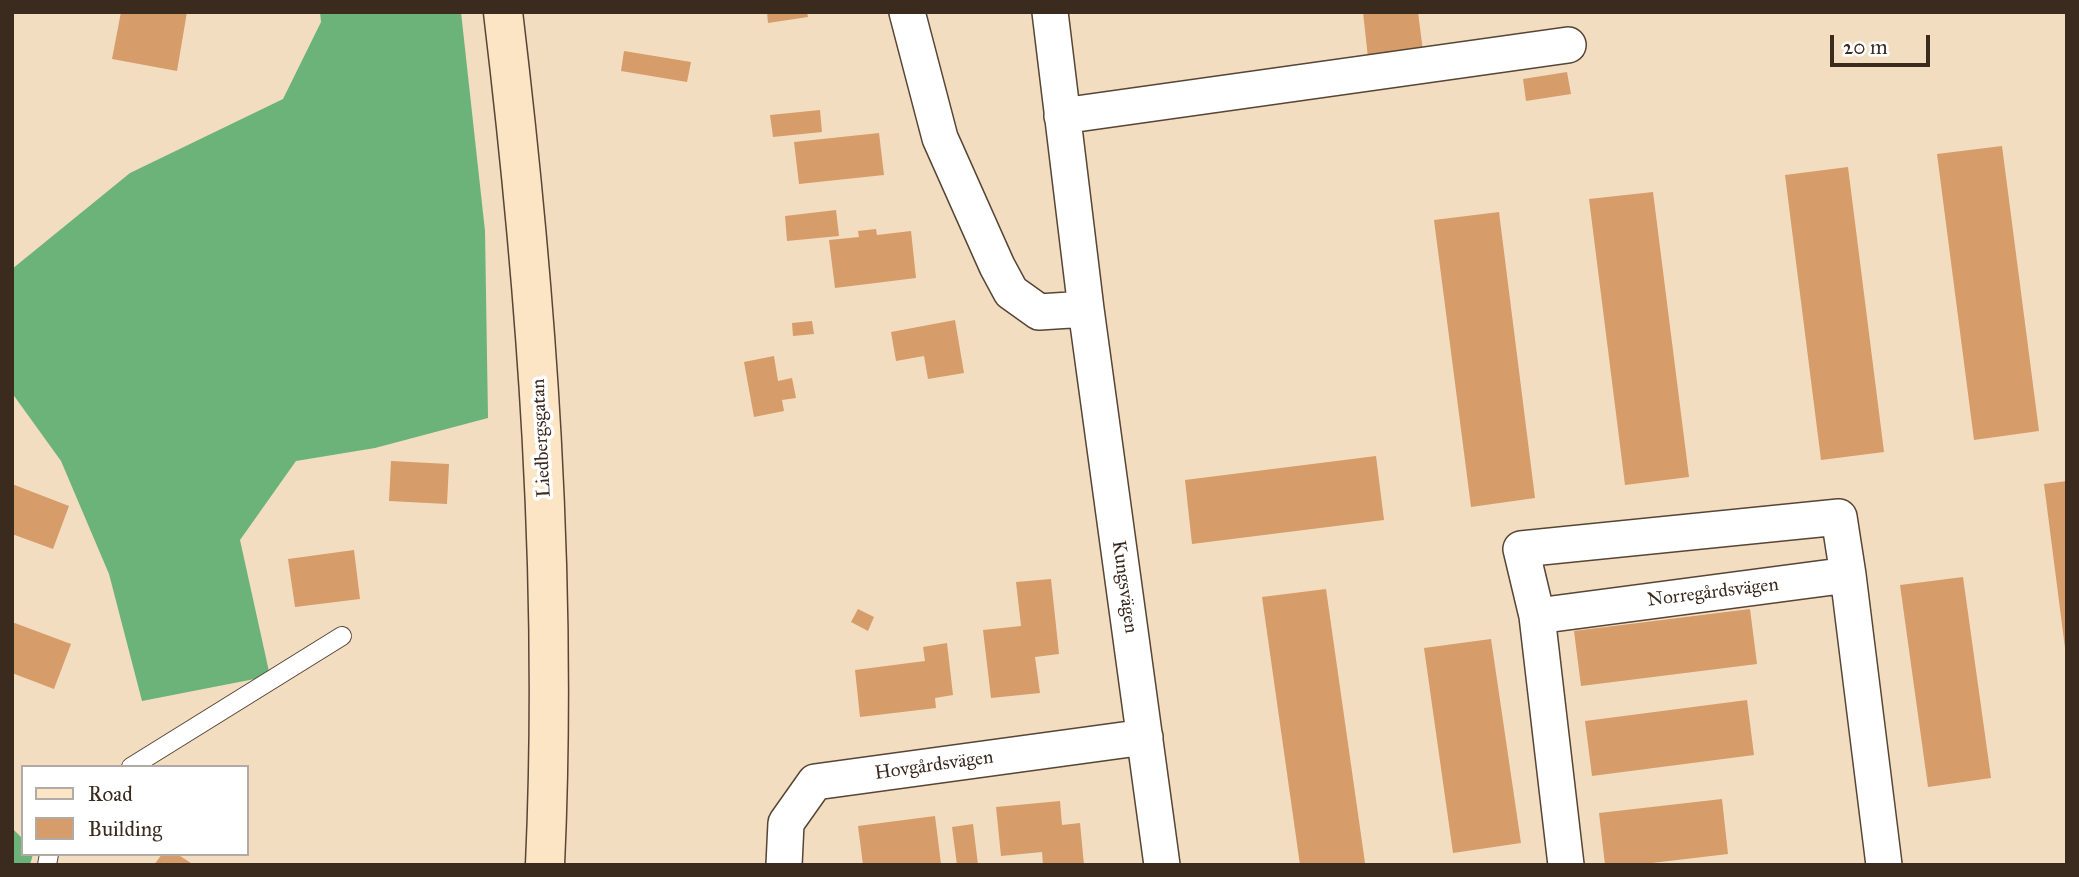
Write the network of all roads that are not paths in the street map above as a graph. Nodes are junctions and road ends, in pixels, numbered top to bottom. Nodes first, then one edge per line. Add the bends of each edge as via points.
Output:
1 (503, 12) edge
2 (907, 12) edge
3 (1050, 12) edge
4 (1569, 45) dead end
5 (1062, 116) junction
6 (1086, 309) junction
7 (1848, 575) junction
8 (1537, 616) junction
9 (342, 636) dead end
10 (1145, 737) junction
11 (134, 765) edge
12 (545, 865) edge
13 (784, 865) edge
14 (1162, 865) edge
15 (1566, 865) edge
16 (1884, 865) edge

1 - 12 street, Liedbergsgatan via 542,424 548,622
2 - 6 street via 940,138 1011,292 1039,312
3 - 5 street, Kungsvägen
4 - 5 street
5 - 6 street, Kungsvägen
6 - 10 street, Kungsvägen
7 - 8 street, Norregårdsvägen
7 - 8 street via 1839,517 1521,549
7 - 16 street
8 - 15 street
9 - 11 lane
10 - 13 street, Hovgårdsvägen via 814,782 786,823
10 - 14 street, Kungsvägen

